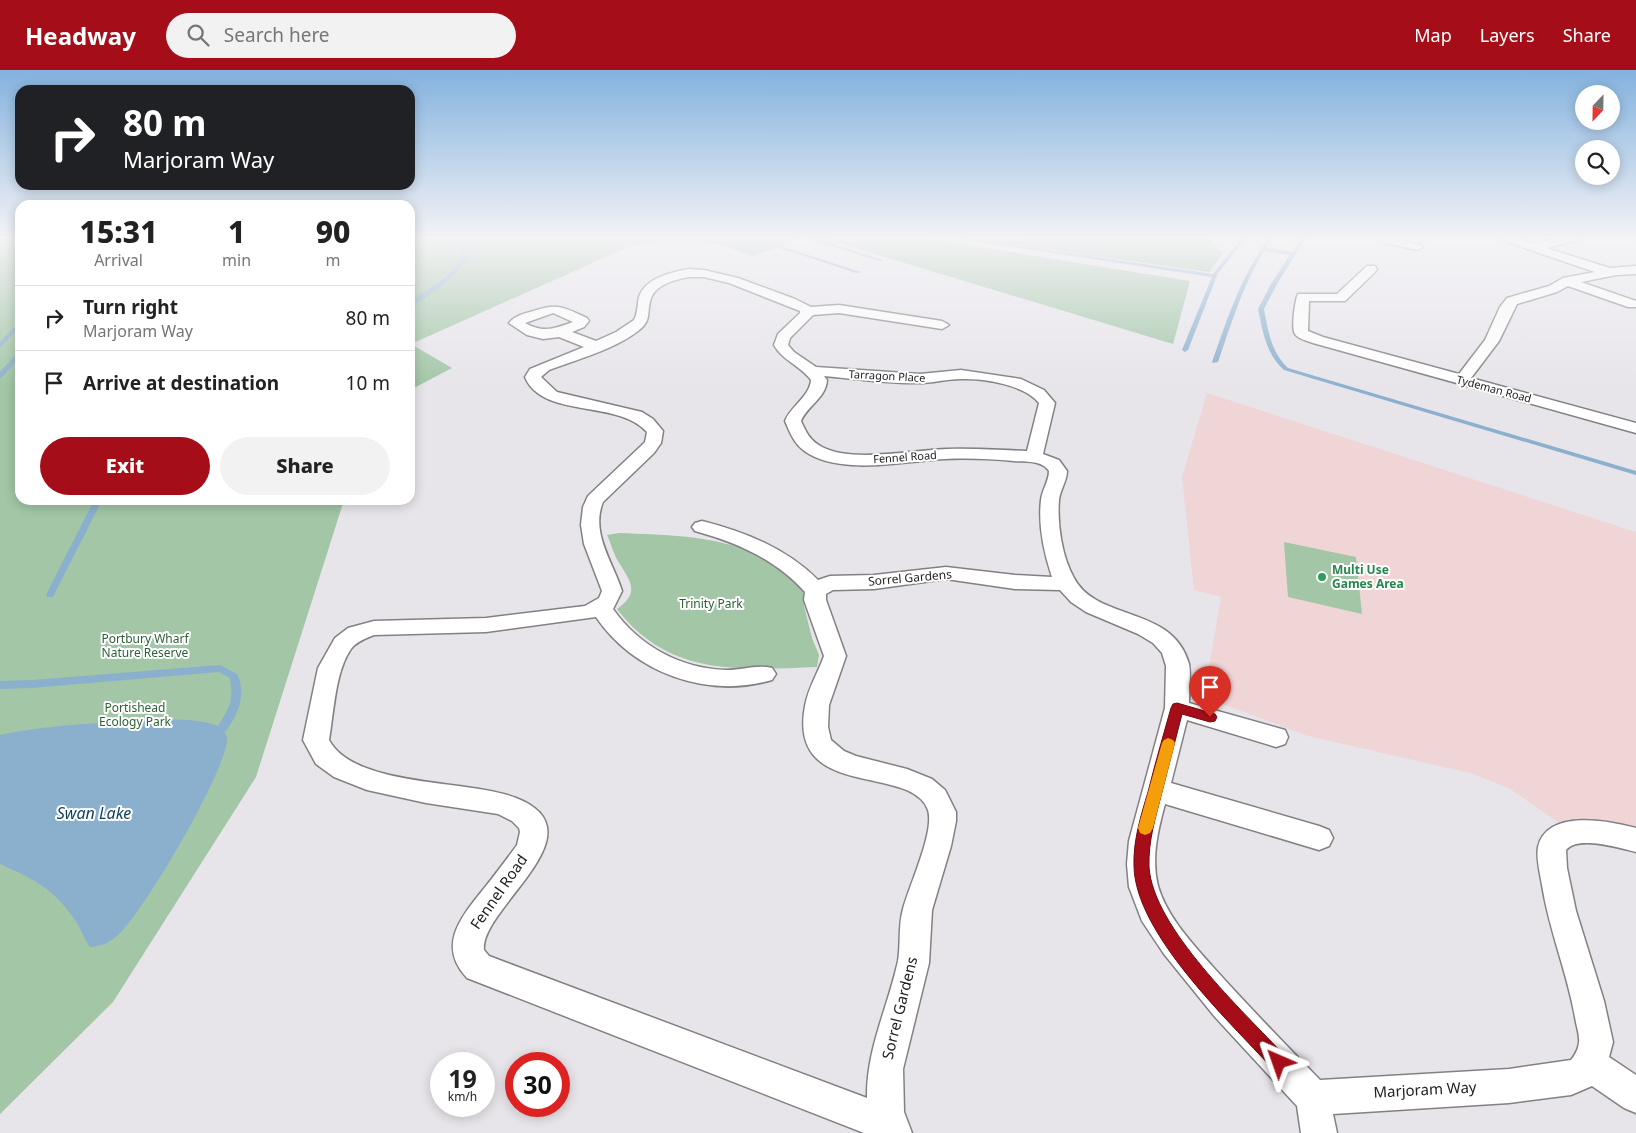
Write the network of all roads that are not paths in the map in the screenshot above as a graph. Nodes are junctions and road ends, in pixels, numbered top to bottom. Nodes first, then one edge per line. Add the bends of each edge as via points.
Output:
1 (653, 288) edge
2 (753, 288) edge
3 (1351, 288) edge
4 (1556, 288) edge
5 (1583, 288) edge
6 (1630, 304) edge
7 (807, 311) junction
8 (942, 325) dead end
9 (560, 332) dead end
10 (595, 346) junction
11 (812, 371) junction
12 (1462, 380) junction
13 (1636, 428) edge
14 (1034, 458) junction
15 (702, 527) dead end
16 (1067, 584) junction
17 (816, 591) junction
18 (601, 608) junction
19 (764, 674) dead end
20 (1177, 708) junction
21 (1276, 737) dead end
22 (1156, 790) junction
23 (1319, 838) dead end
24 (1636, 840) edge
25 (1590, 1064) junction
26 (1636, 1096) edge
27 (1313, 1098) junction
28 (891, 1129) edge
29 (1319, 1133) edge

1 - 10 street via 645,297 638,324
2 - 7 street
3 - 12 street, Tydeman Road via 1340,298 1308,296 1302,299 1301,333
4 - 12 street via 1508,304 1492,341
5 - 6 street
7 - 8 street via 839,309
7 - 11 street via 783,338 781,345
9 - 10 street
10 - 18 street via 544,367 533,377 550,394 624,412 647,422 655,431 653,443 595,500 591,508 591,529 612,591
11 - 14 street, Tarragon Place via 920,379 965,374 1015,382 1039,394 1047,403
11 - 14 street, Fennel Road via 820,384 793,421 806,443 820,454 857,460 944,454
12 - 13 street, Tydeman Road
14 - 16 street, Fennel Road via 1054,464 1059,470 1050,498 1050,514 1057,561
15 - 17 street via 776,554
16 - 17 street, Sorrel Gardens via 1022,583 946,573 874,582 830,583
16 - 20 street via 1092,606 1146,628 1168,645 1178,666
17 - 28 street, Sorrel Gardens via 815,600 835,656 816,710 815,726 822,748 838,760 909,781 932,795 942,810 942,827 917,913 914,960 886,1069 884,1097
18 - 19 street via 613,626 632,644 660,661 708,676 728,678
18 - 28 street, Fennel Road via 586,613 486,625 374,628 356,633 343,643 330,668 316,740 318,748 324,757 353,776 500,803 514,808 531,822 534,832 530,849 470,932 468,952 478,967 857,1112
20 - 21 street
20 - 22 street
22 - 23 street
22 - 27 street via 1142,849 1144,887 1150,902 1166,931 1222,1002
24 - 25 street via 1609,833 1580,831 1560,837 1552,847 1561,911 1588,1001 1596,1042
25 - 26 street
25 - 27 street, Marjoram Way via 1571,1078
27 - 29 street

